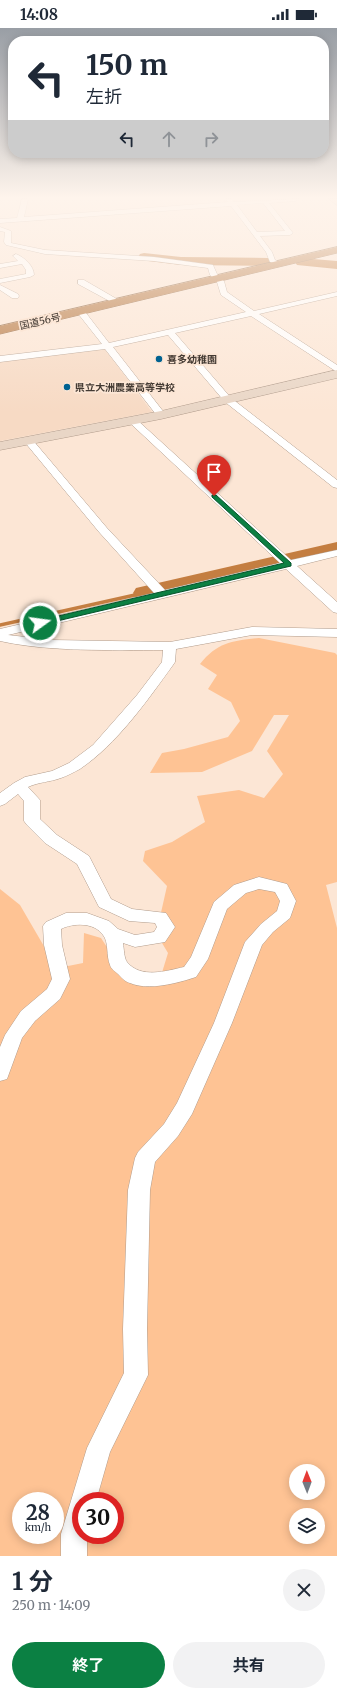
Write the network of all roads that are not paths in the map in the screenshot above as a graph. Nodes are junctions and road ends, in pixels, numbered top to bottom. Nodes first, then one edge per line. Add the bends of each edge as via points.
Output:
1 (30, 270) edge
2 (213, 270) edge
3 (251, 270) edge
4 (217, 279) junction
5 (0, 281) edge
6 (81, 282) dead end
7 (0, 287) edge
8 (337, 294) edge
9 (15, 296) dead end
10 (118, 302) junction
11 (80, 311) junction
12 (252, 314) junction
13 (0, 330) edge
14 (170, 332) junction
15 (107, 346) junction
16 (0, 359) edge
17 (337, 369) edge
18 (337, 374) edge
19 (228, 400) junction
20 (161, 415) junction
21 (133, 420) junction
22 (28, 440) junction
23 (0, 446) edge
24 (337, 485) edge
25 (337, 553) edge
26 (286, 561) junction
27 (159, 590) junction
28 (337, 609) edge
29 (0, 633) edge
30 (337, 633) edge
31 (0, 637) edge
32 (170, 646) junction
33 (19, 786) junction
34 (0, 802) edge
35 (112, 933) junction
36 (0, 1073) edge
37 (86, 1492) edge
38 (74, 1544) edge
39 (74, 1556) edge

1 - 5 street via 30,275
2 - 4 street
3 - 4 highway, 国道56号
4 - 10 highway, 国道56号
4 - 12 street via 224,293
6 - 10 street
7 - 9 street
8 - 12 street
10 - 11 highway, 国道56号
11 - 13 highway, 国道56号
11 - 15 street
12 - 14 street
12 - 17 street
14 - 15 street
14 - 19 street
15 - 16 street
15 - 20 street
18 - 19 street
19 - 20 street
19 - 24 street
20 - 21 street
21 - 22 street
21 - 26 street
22 - 23 street
22 - 27 street via 103,530
25 - 26 street
26 - 27 street
26 - 28 street
27 - 29 street
30 - 32 street via 252,631
31 - 32 street via 52,644
32 - 33 street via 168,662 142,698 98,748 74,766 56,775 30,780
33 - 34 street
33 - 35 street via 32,800 32,821 83,860 106,903 129,915 160,917 166,927 159,938 135,940
35 - 36 street via 103,925 87,919 66,919 52,926 53,945 61,979 54,994 28,1016 14,1035
35 - 37 street via 118,964 134,978 160,979 190,972 199,959 220,906 240,889 259,883 281,888 288,901 284,914 266,928 254,942 223,1023 185,1108 171,1130 146,1158 139,1190 136,1375 99,1448
38 - 39 street

